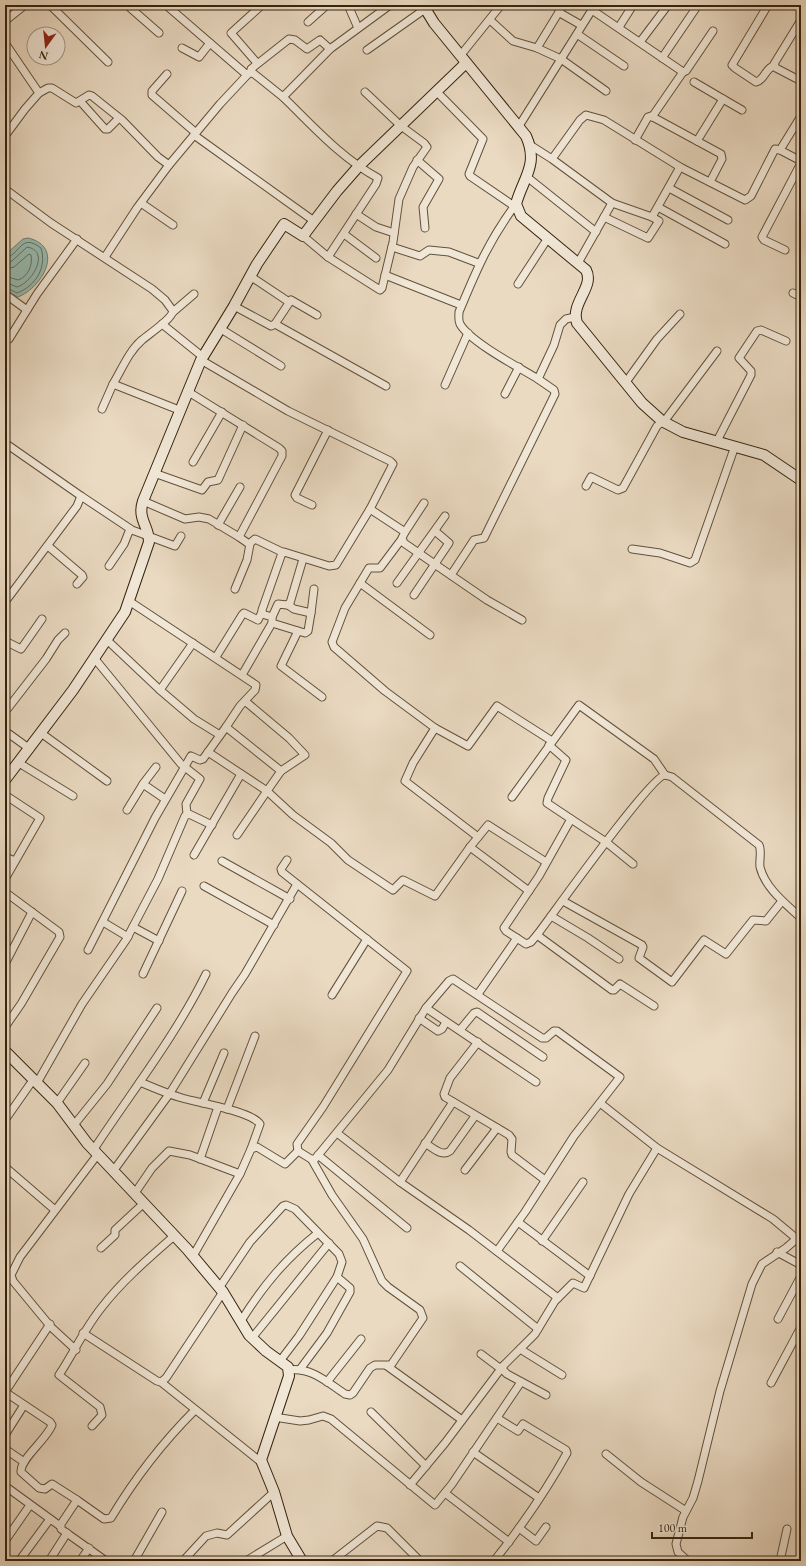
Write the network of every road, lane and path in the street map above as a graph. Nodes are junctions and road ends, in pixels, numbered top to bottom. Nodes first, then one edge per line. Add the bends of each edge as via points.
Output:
1 (25, 5) edge
2 (50, 5) edge
3 (127, 5) edge
4 (166, 5) edge
5 (262, 5) edge
6 (327, 5) edge
7 (348, 5) edge
8 (390, 5) edge
9 (501, 5) edge
10 (633, 5) edge
11 (668, 5) edge
12 (698, 5) edge
13 (768, 5) edge
14 (424, 7) edge
15 (594, 7) edge
16 (561, 8) edge
17 (5, 20) edge
18 (490, 20) junction
19 (801, 20) edge
20 (308, 22) dead end
21 (582, 25) junction
22 (619, 27) junction
23 (358, 28) junction
24 (713, 30) dead end
25 (159, 33) dead end
26 (577, 34) junction
27 (640, 42) junction
28 (5, 43) edge
29 (210, 43) junction
30 (182, 48) dead end
31 (537, 48) junction
32 (330, 49) junction
33 (366, 50) dead end
34 (662, 58) junction
35 (561, 59) junction
36 (463, 60) junction
37 (108, 62) dead end
38 (257, 63) junction
39 (624, 66) dead end
40 (774, 66) junction
41 (683, 72) junction
42 (167, 74) dead end
43 (249, 74) junction
44 (801, 81) edge
45 (694, 82) dead end
46 (365, 92) dead end
47 (437, 92) junction
48 (606, 92) dead end
49 (39, 93) junction
50 (283, 97) junction
51 (723, 99) junction
52 (80, 101) junction
53 (742, 110) dead end
54 (801, 116) edge
55 (652, 117) junction
56 (119, 118) junction
57 (401, 126) junction
58 (519, 126) junction
59 (195, 134) junction
60 (5, 136) edge
61 (635, 140) junction
62 (697, 141) junction
63 (530, 145) junction
64 (780, 150) junction
65 (552, 158) junction
66 (417, 160) junction
67 (801, 162) edge
68 (169, 166) junction
69 (680, 167) junction
70 (358, 168) junction
71 (527, 177) junction
72 (710, 182) junction
73 (669, 188) junction
74 (5, 189) edge
75 (141, 203) junction
76 (612, 203) junction
77 (515, 205) junction
78 (658, 207) junction
79 (356, 214) junction
80 (604, 217) junction
81 (652, 217) junction
82 (728, 220) dead end
83 (314, 221) junction
84 (173, 225) dead end
85 (425, 228) dead end
86 (596, 232) junction
87 (394, 233) junction
88 (344, 234) junction
89 (302, 236) junction
90 (548, 238) junction
91 (78, 239) junction
92 (725, 244) dead end
93 (392, 247) junction
94 (785, 250) dead end
95 (105, 257) junction
96 (328, 257) junction
97 (376, 258) dead end
98 (478, 263) junction
99 (578, 263) junction
100 (385, 275) junction
101 (250, 276) junction
102 (518, 284) dead end
103 (793, 293) dead end
104 (5, 294) edge
105 (194, 294) dead end
106 (801, 297) edge
107 (289, 302) junction
108 (461, 305) junction
109 (234, 306) junction
110 (27, 310) junction
111 (173, 312) junction
112 (680, 314) dead end
113 (317, 315) dead end
114 (575, 317) junction
115 (162, 324) junction
116 (275, 324) junction
117 (220, 329) junction
118 (468, 333) junction
119 (5, 341) edge
120 (786, 341) dead end
121 (717, 351) dead end
122 (202, 359) junction
123 (281, 366) dead end
124 (519, 367) junction
125 (538, 379) junction
126 (626, 382) junction
127 (114, 384) junction
128 (446, 385) dead end
129 (386, 386) dead end
130 (187, 391) junction
131 (505, 394) dead end
132 (102, 409) dead end
133 (179, 410) junction
134 (222, 412) junction
135 (662, 421) junction
136 (244, 425) junction
137 (328, 430) junction
138 (717, 441) junction
139 (5, 443) edge
140 (735, 446) junction
141 (193, 462) dead end
142 (154, 473) junction
143 (801, 480) edge
144 (586, 486) dead end
145 (240, 487) dead end
146 (81, 496) junction
147 (143, 501) junction
148 (424, 503) dead end
149 (312, 505) dead end
150 (370, 508) junction
151 (445, 516) dead end
152 (218, 525) junction
153 (131, 530) junction
154 (434, 531) junction
155 (405, 532) junction
156 (147, 535) junction
157 (181, 536) dead end
158 (239, 536) junction
159 (402, 540) junction
160 (250, 544) junction
161 (48, 546) junction
162 (632, 549) dead end
163 (282, 552) junction
164 (419, 553) junction
165 (303, 559) junction
166 (435, 564) junction
167 (108, 566) dead end
168 (451, 575) junction
169 (360, 583) junction
170 (397, 583) dead end
171 (77, 584) dead end
172 (235, 589) dead end
173 (314, 589) dead end
174 (414, 595) dead end
175 (5, 601) edge
176 (129, 601) junction
177 (288, 605) junction
178 (262, 612) junction
179 (311, 612) junction
180 (42, 618) dead end
181 (272, 620) junction
182 (522, 620) dead end
183 (298, 631) junction
184 (65, 633) dead end
185 (430, 635) dead end
186 (107, 640) junction
187 (5, 641) edge
188 (193, 643) junction
189 (216, 658) junction
190 (95, 659) junction
191 (242, 675) junction
192 (160, 690) junction
193 (322, 697) dead end
194 (245, 701) junction
195 (5, 712) edge
196 (226, 727) junction
197 (435, 728) junction
198 (5, 731) edge
199 (41, 733) junction
200 (220, 735) junction
201 (550, 743) junction
202 (30, 749) junction
203 (208, 752) junction
204 (19, 763) junction
205 (184, 766) junction
206 (156, 767) dead end
207 (282, 771) junction
208 (241, 774) junction
209 (665, 775) junction
210 (5, 780) edge
211 (107, 781) dead end
212 (143, 784) junction
213 (267, 790) junction
214 (5, 795) edge
215 (73, 796) dead end
216 (512, 797) dead end
217 (165, 799) junction
218 (127, 810) dead end
219 (187, 814) junction
220 (571, 819) junction
221 (212, 825) junction
222 (237, 835) dead end
223 (478, 837) junction
224 (606, 842) junction
225 (470, 847) junction
226 (194, 854) dead end
227 (5, 857) edge
228 (287, 860) dead end
229 (222, 861) dead end
230 (15, 862) junction
231 (546, 862) junction
232 (633, 864) dead end
233 (5, 879) edge
234 (297, 884) junction
235 (204, 886) dead end
236 (529, 890) junction
237 (182, 891) dead end
238 (6, 895) edge
239 (290, 899) junction
240 (563, 901) junction
241 (782, 901) junction
242 (32, 912) junction
243 (551, 916) junction
244 (801, 918) edge
245 (103, 922) junction
246 (274, 925) junction
247 (133, 927) junction
248 (537, 935) junction
249 (128, 937) junction
250 (517, 938) junction
251 (367, 939) junction
252 (158, 941) junction
253 (88, 950) dead end
254 (619, 960) dead end
255 (5, 964) edge
256 (143, 974) dead end
257 (206, 974) dead end
258 (478, 994) junction
259 (332, 995) dead end
260 (654, 1006) dead end
261 (156, 1008) dead end
262 (426, 1008) junction
263 (419, 1018) junction
264 (446, 1022) junction
265 (5, 1027) edge
266 (460, 1030) junction
267 (255, 1036) dead end
268 (478, 1042) junction
269 (5, 1051) edge
270 (224, 1053) dead end
271 (543, 1057) dead end
272 (86, 1063) dead end
273 (35, 1081) junction
274 (140, 1082) junction
275 (536, 1082) dead end
276 (170, 1094) junction
277 (453, 1102) junction
278 (57, 1103) junction
279 (203, 1103) junction
280 (600, 1103) junction
281 (218, 1107) junction
282 (227, 1109) junction
283 (475, 1116) junction
284 (5, 1120) edge
285 (74, 1125) junction
286 (497, 1128) junction
287 (337, 1133) junction
288 (425, 1143) junction
289 (657, 1148) junction
290 (251, 1149) junction
291 (298, 1151) junction
292 (96, 1152) junction
293 (315, 1158) junction
294 (200, 1159) junction
295 (5, 1167) edge
296 (114, 1170) junction
297 (465, 1170) dead end
298 (240, 1174) junction
299 (545, 1180) junction
300 (400, 1182) junction
301 (583, 1182) dead end
302 (135, 1193) junction
303 (144, 1203) junction
304 (55, 1210) junction
305 (518, 1222) junction
306 (407, 1228) dead end
307 (318, 1233) junction
308 (174, 1236) junction
309 (799, 1237) edge
310 (542, 1241) junction
311 (329, 1243) junction
312 (101, 1248) dead end
313 (497, 1251) junction
314 (777, 1252) junction
315 (193, 1256) junction
316 (801, 1265) edge
317 (460, 1266) dead end
318 (590, 1276) junction
319 (801, 1276) edge
320 (337, 1277) junction
321 (221, 1290) junction
322 (558, 1298) junction
323 (778, 1319) dead end
324 (241, 1321) junction
325 (50, 1324) junction
326 (801, 1328) edge
327 (538, 1329) junction
328 (83, 1333) junction
329 (252, 1338) junction
330 (361, 1338) dead end
331 (520, 1349) junction
332 (76, 1350) junction
333 (481, 1354) dead end
334 (280, 1361) junction
335 (387, 1366) junction
336 (502, 1367) junction
337 (301, 1368) junction
338 (289, 1370) junction
339 (562, 1375) dead end
340 (161, 1382) junction
341 (327, 1382) junction
342 (521, 1382) junction
343 (771, 1383) dead end
344 (5, 1392) edge
345 (546, 1395) dead end
346 (24, 1405) junction
347 (195, 1410) junction
348 (371, 1412) dead end
349 (274, 1417) junction
350 (497, 1418) junction
351 (462, 1420) junction
352 (92, 1426) dead end
353 (5, 1435) edge
354 (5, 1449) edge
355 (473, 1452) junction
356 (606, 1454) dead end
357 (24, 1462) junction
358 (261, 1462) junction
359 (426, 1466) junction
360 (410, 1485) junction
361 (6, 1490) edge
362 (274, 1492) junction
363 (445, 1493) junction
364 (539, 1498) junction
365 (77, 1500) junction
366 (30, 1505) junction
367 (686, 1511) junction
368 (162, 1512) dead end
369 (50, 1518) junction
370 (60, 1526) junction
371 (546, 1527) dead end
372 (519, 1528) junction
373 (787, 1529) dead end
374 (67, 1533) junction
375 (287, 1536) junction
376 (5, 1541) edge
377 (509, 1542) junction
378 (89, 1548) junction
379 (19, 1561) edge
380 (49, 1561) edge
381 (80, 1561) edge
382 (106, 1561) edge
383 (134, 1561) edge
384 (183, 1561) edge
385 (246, 1561) edge
386 (302, 1561) edge
387 (332, 1561) edge
388 (420, 1561) edge
389 (494, 1561) edge
390 (688, 1561) edge
391 (780, 1561) edge

1 - 17 street
2 - 37 street
3 - 25 street
4 - 29 street
5 - 38 street via 231,34
6 - 20 street
7 - 23 street
8 - 23 street
9 - 18 street
10 - 22 street
11 - 27 street
12 - 34 street
13 - 40 street via 732,65 756,82
14 - 33 street
14 - 36 street
15 - 21 street
15 - 22 street
16 - 21 street
16 - 31 street
18 - 31 street via 512,41
18 - 36 street
19 - 40 street
21 - 26 street
22 - 27 street
23 - 32 street
24 - 41 street
26 - 35 street
26 - 39 street
27 - 34 street
28 - 49 street
29 - 30 street via 199,57
29 - 43 street
31 - 35 street
32 - 38 street via 320,40 307,49 295,40 289,40
32 - 50 street
34 - 41 street
35 - 48 street
35 - 58 street
36 - 47 street
36 - 58 street
38 - 43 street
40 - 44 street
41 - 55 street
42 - 59 street via 152,90 152,95
43 - 50 street
43 - 59 street
45 - 51 street
46 - 57 street
47 - 57 street
47 - 77 street via 484,139 470,176
49 - 52 street via 48,88 74,103
49 - 60 street
50 - 70 street
51 - 53 street
51 - 62 street
52 - 56 street via 89,95 92,96
52 - 56 street via 105,129
54 - 64 street
55 - 61 street via 648,117
55 - 62 street
56 - 68 street
57 - 66 street via 426,145 426,149
57 - 70 street
58 - 63 street
59 - 68 street
59 - 83 street
61 - 65 street via 604,120 586,115
61 - 69 street
62 - 72 street via 722,155
63 - 65 street
63 - 71 street via 532,161
64 - 67 street
64 - 72 street via 773,151 749,199 742,199
65 - 76 street
66 - 85 street via 440,179 423,207
66 - 87 street via 399,199
67 - 94 street via 762,237
68 - 75 street
69 - 72 street
69 - 73 street
70 - 79 street via 378,178
70 - 83 street
71 - 77 street
71 - 86 street
73 - 78 street
73 - 82 street
74 - 91 street
75 - 84 street
75 - 95 street
76 - 80 street
76 - 81 street
77 - 90 street via 521,216
77 - 98 street via 499,226
78 - 81 street
78 - 92 street
79 - 87 street via 376,227
79 - 88 street
80 - 81 street via 648,238 659,221
80 - 86 street
83 - 89 street
86 - 99 street
87 - 93 street
88 - 96 street
88 - 97 street
89 - 96 street
89 - 101 street via 284,224
90 - 99 street
90 - 102 street
91 - 95 street
91 - 110 street
93 - 98 street via 420,256 428,250 454,253
93 - 100 street
95 - 111 street via 152,289 165,300
96 - 100 street via 380,290
98 - 108 street
99 - 114 street via 586,270 589,278 577,304
100 - 108 street
101 - 107 street
101 - 109 street
103 - 106 street
104 - 110 street
105 - 111 street
107 - 113 street via 293,300
107 - 116 street
108 - 118 street via 458,318
109 - 116 street via 270,326
109 - 117 street
110 - 119 street via 9,339
111 - 115 street
112 - 126 street
114 - 125 street via 566,319 560,325
114 - 126 street via 577,323
115 - 122 street
115 - 127 street via 133,349
116 - 129 street
117 - 122 street
117 - 123 street
118 - 124 street
118 - 128 street
120 - 138 street via 761,330 756,331 739,358 751,371 751,375
121 - 135 street
122 - 130 street
122 - 137 street via 288,411
124 - 125 street
124 - 131 street
125 - 168 street via 554,390 555,394 484,538 474,540
126 - 135 street via 651,413
127 - 132 street
127 - 133 street
130 - 133 street
130 - 134 street
133 - 142 street
134 - 136 street
134 - 141 street
135 - 138 street via 683,432
135 - 144 street via 622,490 592,477
136 - 142 street via 218,480 208,482 202,490
136 - 158 street via 283,453
137 - 149 street via 295,495
137 - 150 street via 392,462
138 - 140 street
139 - 146 street
140 - 143 street via 764,455
140 - 162 street via 701,546 692,563 660,553
142 - 147 street
145 - 152 street
146 - 153 street
146 - 161 street via 78,506
147 - 152 street via 185,519 204,517
147 - 156 street via 140,513
148 - 155 street
150 - 155 street
150 - 165 street via 334,566
151 - 154 street
152 - 158 street
153 - 156 street
153 - 167 street
154 - 164 street
154 - 166 street via 449,542
155 - 159 street
156 - 157 street via 175,546
156 - 176 street via 147,548
158 - 160 street
159 - 164 street
159 - 169 street via 380,568 369,568
160 - 163 street via 255,539
160 - 172 street via 247,560
161 - 171 street via 82,575
161 - 175 street
163 - 165 street
163 - 178 street
164 - 166 street
164 - 170 street
165 - 177 street
166 - 168 street
166 - 174 street
168 - 182 street
169 - 185 street
169 - 197 street via 345,608 332,645 385,691
173 - 179 street
176 - 186 street
176 - 188 street
177 - 179 street via 294,609
177 - 181 street via 278,604
178 - 181 street
178 - 189 street via 258,620 243,614
179 - 183 street via 308,632
180 - 187 street via 21,649
181 - 183 street
181 - 191 street
183 - 193 street via 281,668
184 - 195 street
186 - 190 street
186 - 192 street
188 - 189 street
188 - 192 street
189 - 191 street
190 - 199 street
190 - 205 street
191 - 194 street via 254,683 256,688
192 - 200 street via 194,719
194 - 196 street
194 - 207 street via 305,755
196 - 200 street
196 - 207 street
197 - 201 street via 468,746 497,706
197 - 223 street via 405,781
198 - 202 street
199 - 202 street
199 - 211 street
200 - 203 street
201 - 209 street via 580,705 654,759
201 - 216 street
201 - 220 street via 566,760 548,803
202 - 204 street
203 - 205 street via 202,760 191,756
203 - 208 street
204 - 210 street
204 - 215 street
205 - 217 street
205 - 219 street via 200,779 186,804
206 - 212 street
207 - 213 street
208 - 213 street
208 - 221 street
209 - 224 street via 658,778
209 - 241 street via 672,777 759,845 763,874
212 - 217 street
212 - 218 street
213 - 222 street
213 - 225 street via 348,860 393,890 404,880 435,896
214 - 230 street via 40,818
217 - 245 street
219 - 221 street
219 - 247 street
220 - 224 street
220 - 231 street
221 - 226 street
223 - 225 street
223 - 231 street via 485,827 490,826
224 - 232 street
224 - 240 street
225 - 236 street
227 - 230 street
228 - 234 street via 282,871
229 - 239 street
230 - 233 street
231 - 236 street
234 - 239 street
234 - 251 street
235 - 246 street
236 - 250 street via 504,928
237 - 252 street
238 - 242 street
239 - 246 street
240 - 241 street via 642,945 639,958 672,982 704,940 726,954 754,920 765,921
240 - 243 street
241 - 244 street
242 - 255 street
242 - 265 street via 59,932 60,937
243 - 248 street
243 - 254 street
245 - 249 street
245 - 253 street
246 - 276 street
247 - 249 street
247 - 252 street
248 - 250 street via 529,944
248 - 260 street via 612,990 620,984
249 - 273 street via 82,1004
250 - 258 street
251 - 259 street
251 - 291 street via 406,969 407,973 297,1144
252 - 256 street
257 - 274 street via 184,1016
258 - 262 street via 451,980
258 - 280 street via 542,1038 557,1031 619,1076
261 - 285 street via 107,1084
262 - 263 street
262 - 264 street
263 - 264 street via 438,1030 441,1030
263 - 287 street via 388,1070
264 - 266 street
266 - 268 street
266 - 271 street via 477,1012
267 - 282 street
268 - 275 street
268 - 277 street via 450,1078 444,1090 445,1097
269 - 273 street
270 - 279 street
272 - 278 street
273 - 278 street
273 - 284 street
274 - 276 street
274 - 292 street
276 - 279 street
276 - 296 street
277 - 283 street
277 - 288 street
278 - 285 street
279 - 281 street
280 - 289 street
280 - 299 street
281 - 282 street
281 - 294 street
282 - 290 street via 257,1120 260,1124
283 - 286 street
283 - 288 street via 446,1154
285 - 292 street
286 - 297 street
286 - 299 street via 512,1139 512,1155
287 - 293 street
287 - 300 street
288 - 300 street
289 - 309 street
289 - 318 street via 629,1194
290 - 291 street via 258,1147 285,1164
290 - 298 street
291 - 293 street
292 - 296 street
292 - 304 street
293 - 306 street
293 - 335 street via 332,1195 363,1239 382,1281 423,1314 416,1330 391,1365
294 - 298 street
294 - 302 street via 169,1151 152,1168
295 - 304 street
296 - 302 street
298 - 315 street
299 - 305 street
300 - 313 street
301 - 310 street
302 - 303 street
303 - 308 street
303 - 312 street via 115,1230 114,1238
304 - 325 street via 20,1257 11,1275 13,1281
305 - 310 street
305 - 313 street
307 - 311 street
307 - 321 street via 295,1209 283,1206 250,1242
307 - 324 street via 295,1250 265,1284
308 - 315 street
308 - 328 street via 124,1282
309 - 314 street
310 - 318 street
311 - 320 street via 339,1254 342,1262
311 - 329 street
313 - 322 street
314 - 316 street
314 - 367 street via 762,1264 752,1284 720,1392 698,1481
315 - 321 street
317 - 327 street
318 - 322 street via 584,1288 573,1283
319 - 323 street
320 - 334 street
320 - 337 street via 350,1288 350,1292 327,1333
321 - 324 street
321 - 340 street via 166,1378
322 - 327 street
324 - 329 street
325 - 332 street
325 - 344 street
326 - 343 street
327 - 331 street
328 - 332 street
328 - 340 street
329 - 334 street
330 - 341 street
331 - 336 street
331 - 339 street
332 - 352 street via 59,1375 100,1407 102,1415
333 - 336 street
334 - 338 street
335 - 341 street via 374,1365 370,1368 350,1395 344,1394
335 - 351 street
336 - 342 street via 507,1374
336 - 351 street
337 - 338 street
337 - 341 street
338 - 349 street
340 - 347 street
342 - 345 street
342 - 350 street
344 - 346 street
346 - 353 street
346 - 357 street via 52,1425 45,1438
347 - 358 street
347 - 365 street via 169,1436 145,1466 111,1518 104,1519
348 - 359 street
349 - 358 street
349 - 360 street via 300,1421 323,1416 344,1429
350 - 355 street
350 - 364 street via 518,1431 523,1424 566,1450 567,1453
351 - 359 street
354 - 357 street
355 - 363 street
355 - 364 street
356 - 367 street via 641,1482
357 - 365 street via 21,1472 39,1488 43,1490 55,1485
358 - 362 street
359 - 360 street
360 - 363 street via 435,1505
361 - 366 street
362 - 375 street
362 - 384 street via 228,1535 217,1533 206,1536
363 - 377 street
364 - 372 street
365 - 370 street
366 - 369 street
366 - 376 street
367 - 390 street via 676,1544 678,1552
368 - 383 street
369 - 370 street
369 - 379 street
370 - 374 street
371 - 372 street via 536,1541
372 - 377 street
373 - 391 street
374 - 378 street
374 - 380 street
375 - 385 street
375 - 386 street
377 - 389 street
378 - 381 street
378 - 382 street
387 - 388 street via 377,1526 387,1528

